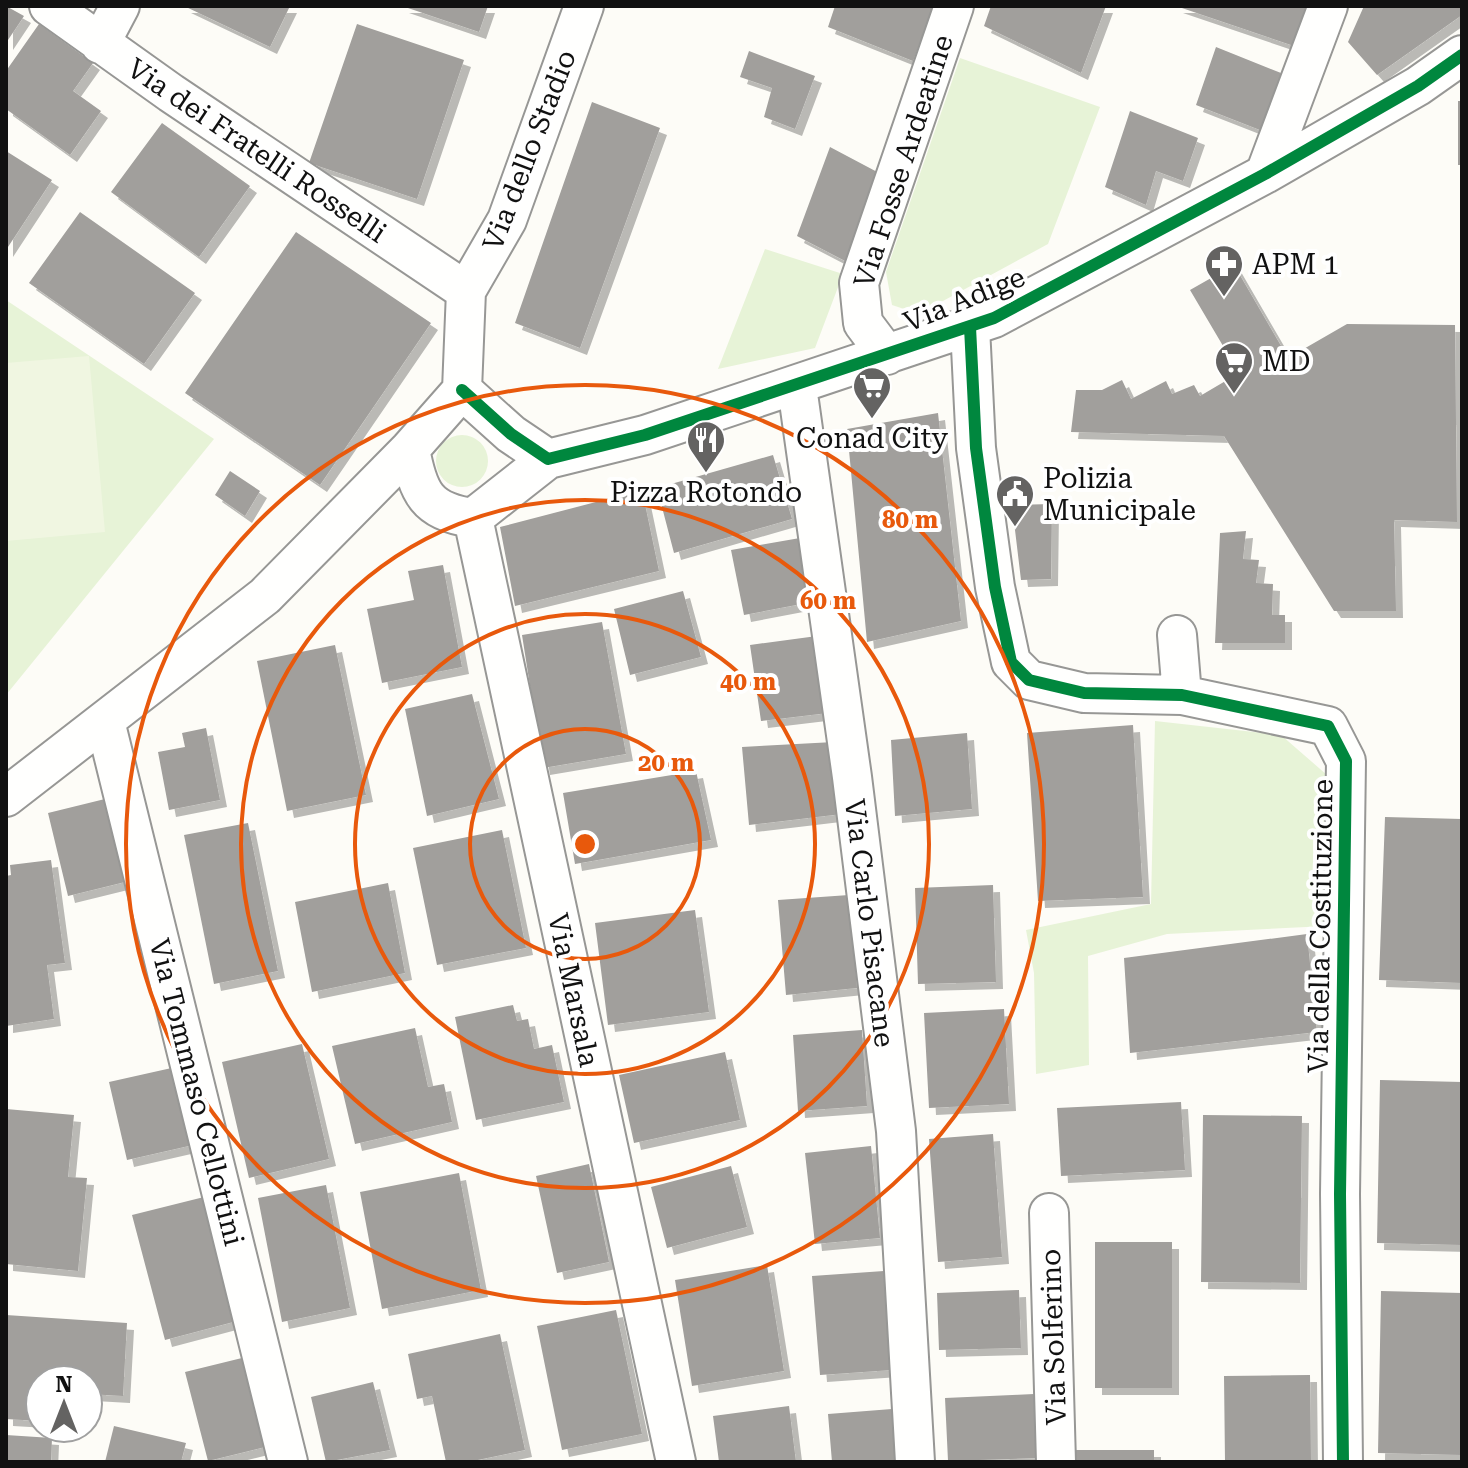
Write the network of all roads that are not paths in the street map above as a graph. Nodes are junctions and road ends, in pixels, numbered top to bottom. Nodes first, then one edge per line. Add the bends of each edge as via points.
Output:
1 (49, 6) edge
2 (120, 6) edge
3 (584, 6) edge
4 (954, 6) edge
5 (1328, 6) edge
6 (100, 44) junction
7 (1462, 55) edge
8 (1265, 174) junction
9 (466, 291) junction
10 (970, 327) junction
11 (887, 355) junction
12 (797, 387) junction
13 (462, 390) junction
14 (410, 449) junction
15 (548, 459) junction
16 (473, 518) junction
17 (1177, 635) dead end
18 (1182, 695) junction
19 (105, 721) junction
20 (6, 797) edge
21 (1049, 1213) dead end
22 (288, 1462) edge
23 (676, 1462) edge
24 (915, 1462) edge
25 (1056, 1462) edge
26 (1343, 1462) edge

1 - 6 street, Via dei Fratelli Rosselli
2 - 6 street
3 - 9 street, Via dello Stadio via 507,220
4 - 11 street, Via Fosse Ardeatine via 859,283 863,323
5 - 8 street
6 - 9 street, Via dei Fratelli Rosselli
7 - 8 street, Via Adige
8 - 10 street, Via Adige
9 - 13 street
10 - 11 street, Via Adige
10 - 18 street, Via della Costituzione via 976,448 1011,662 1029,680 1084,693
11 - 12 street, Via Adige
12 - 15 street, Via Adige via 613,445
12 - 24 street, Via Carlo Pisacane via 896,1131
13 - 14 street
13 - 15 street
14 - 16 street via 419,485 432,504
14 - 19 street via 265,596
15 - 16 street
16 - 23 street, Via Marsala
17 - 18 street
18 - 26 street, Via della Costituzione via 1328,726 1346,761 1340,1194
19 - 20 street
19 - 22 street, Via Tommaso Cellottini
21 - 25 street, Via Solferino

